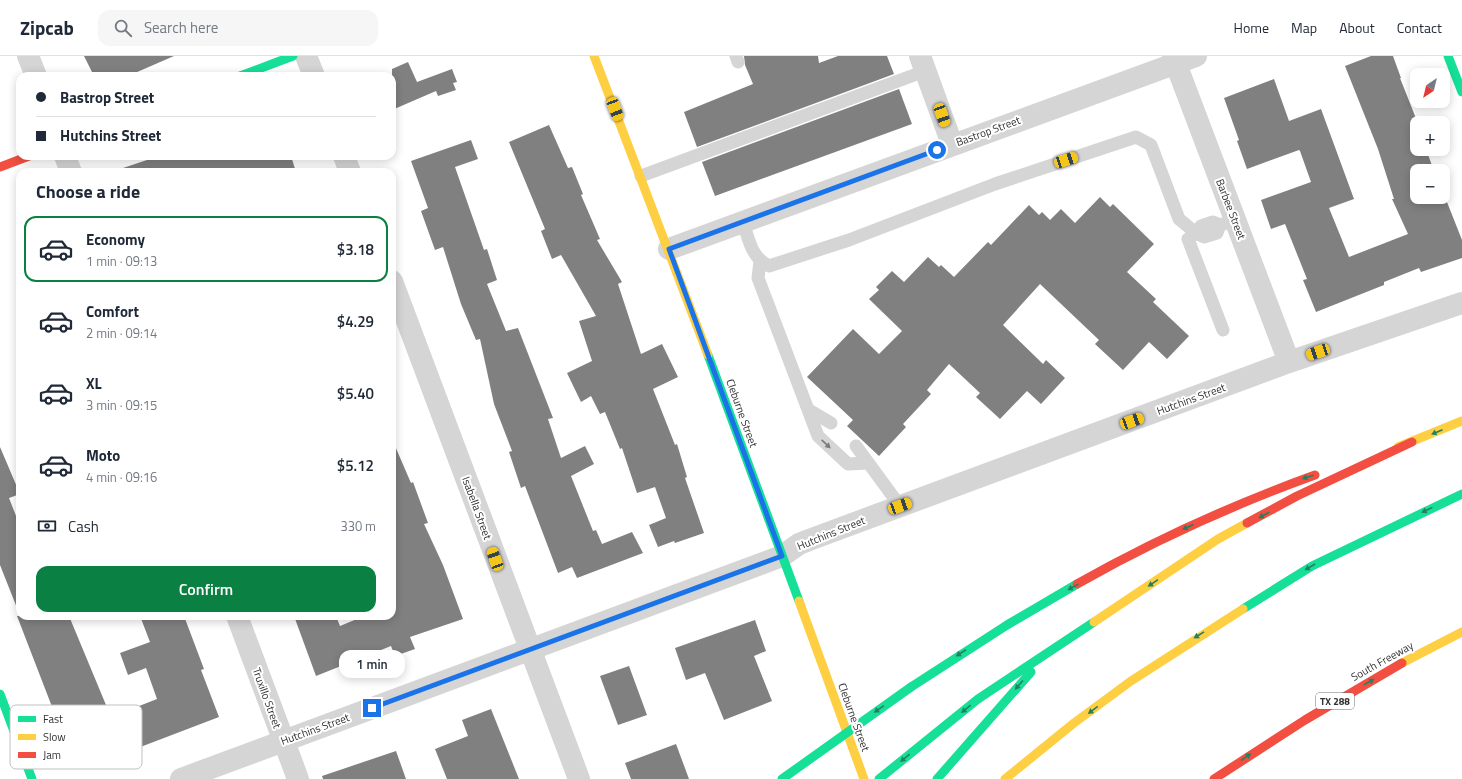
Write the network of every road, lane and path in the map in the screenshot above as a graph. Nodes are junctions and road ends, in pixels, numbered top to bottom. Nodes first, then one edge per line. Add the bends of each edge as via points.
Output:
1 (28, 56) edge
2 (293, 56) edge
3 (306, 56) edge
4 (594, 56) edge
5 (1448, 56) edge
6 (1182, 58) edge
7 (923, 63) edge
8 (34, 72) edge
9 (251, 72) edge
10 (312, 72) edge
11 (1462, 92) edge
12 (952, 144) junction
13 (18, 160) edge
14 (0, 167) edge
15 (640, 176) junction
16 (743, 222) junction
17 (1228, 222) junction
18 (1196, 233) junction
19 (669, 249) junction
20 (760, 261) junction
21 (396, 292) edge
22 (1462, 303) edge
23 (1223, 330) dead end
24 (1289, 362) junction
25 (809, 410) junction
26 (1462, 421) edge
27 (831, 423) dead end
28 (1412, 442) junction
29 (856, 446) dead end
30 (868, 463) junction
31 (1462, 494) edge
32 (900, 506) junction
33 (782, 556) junction
34 (238, 620) edge
35 (1462, 632) edge
36 (529, 650) junction
37 (1045, 656) junction
38 (0, 694) edge
39 (10, 721) edge
40 (282, 741) junction
41 (28, 769) edge
42 (32, 779) edge
43 (181, 779) edge
44 (298, 779) edge
45 (579, 779) edge
46 (782, 779) edge
47 (864, 779) edge
48 (879, 779) edge
49 (937, 779) edge
50 (1005, 779) edge
51 (1214, 779) edge

1 - 8 street
2 - 9 main road
3 - 10 street
4 - 15 main road, Cleburne Street
5 - 11 main road
6 - 12 street, Bastrop Street
6 - 17 street, Barbee Street
7 - 12 street
7 - 15 lane
12 - 16 street, Bastrop Street
13 - 14 main road
15 - 19 main road, Cleburne Street
16 - 19 street, Bastrop Street
16 - 20 lane via 752,250
17 - 18 lane via 1213,222 1200,226
17 - 24 street, Barbee Street
18 - 20 lane via 1179,219 1151,145 1136,137 995,184 849,240 770,266
18 - 23 lane via 1188,239
19 - 33 main road, Cleburne Street
20 - 25 lane via 758,278
21 - 36 street, Isabella Street
22 - 24 street, Hutchins Street
24 - 32 street, Hutchins Street
25 - 27 lane
25 -> 30 lane via 818,436 848,464
26 -> 28 main road
28 -> 37 main road via 1297,496 1218,540
28 -> 46 main road, bridge via 1238,504 1184,528 1115,564 976,644
29 - 30 lane
30 - 32 lane
31 -> 50 main road via 1312,566 1192,640 1131,681
32 - 33 street, Hutchins Street via 799,544
33 - 36 street, Hutchins Street
33 - 47 main road, Cleburne Street
34 - 40 street, Truxillo Street
51 -> 35 main road, South Freeway / TX 288 via 1297,724 1411,658
36 - 40 street, Hutchins Street
36 - 45 street, Isabella Street
37 -> 48 main road via 978,699
37 -> 49 main road
38 - 39 main road
40 - 43 street, Hutchins Street
40 - 44 street, Truxillo Street
41 - 42 main road

